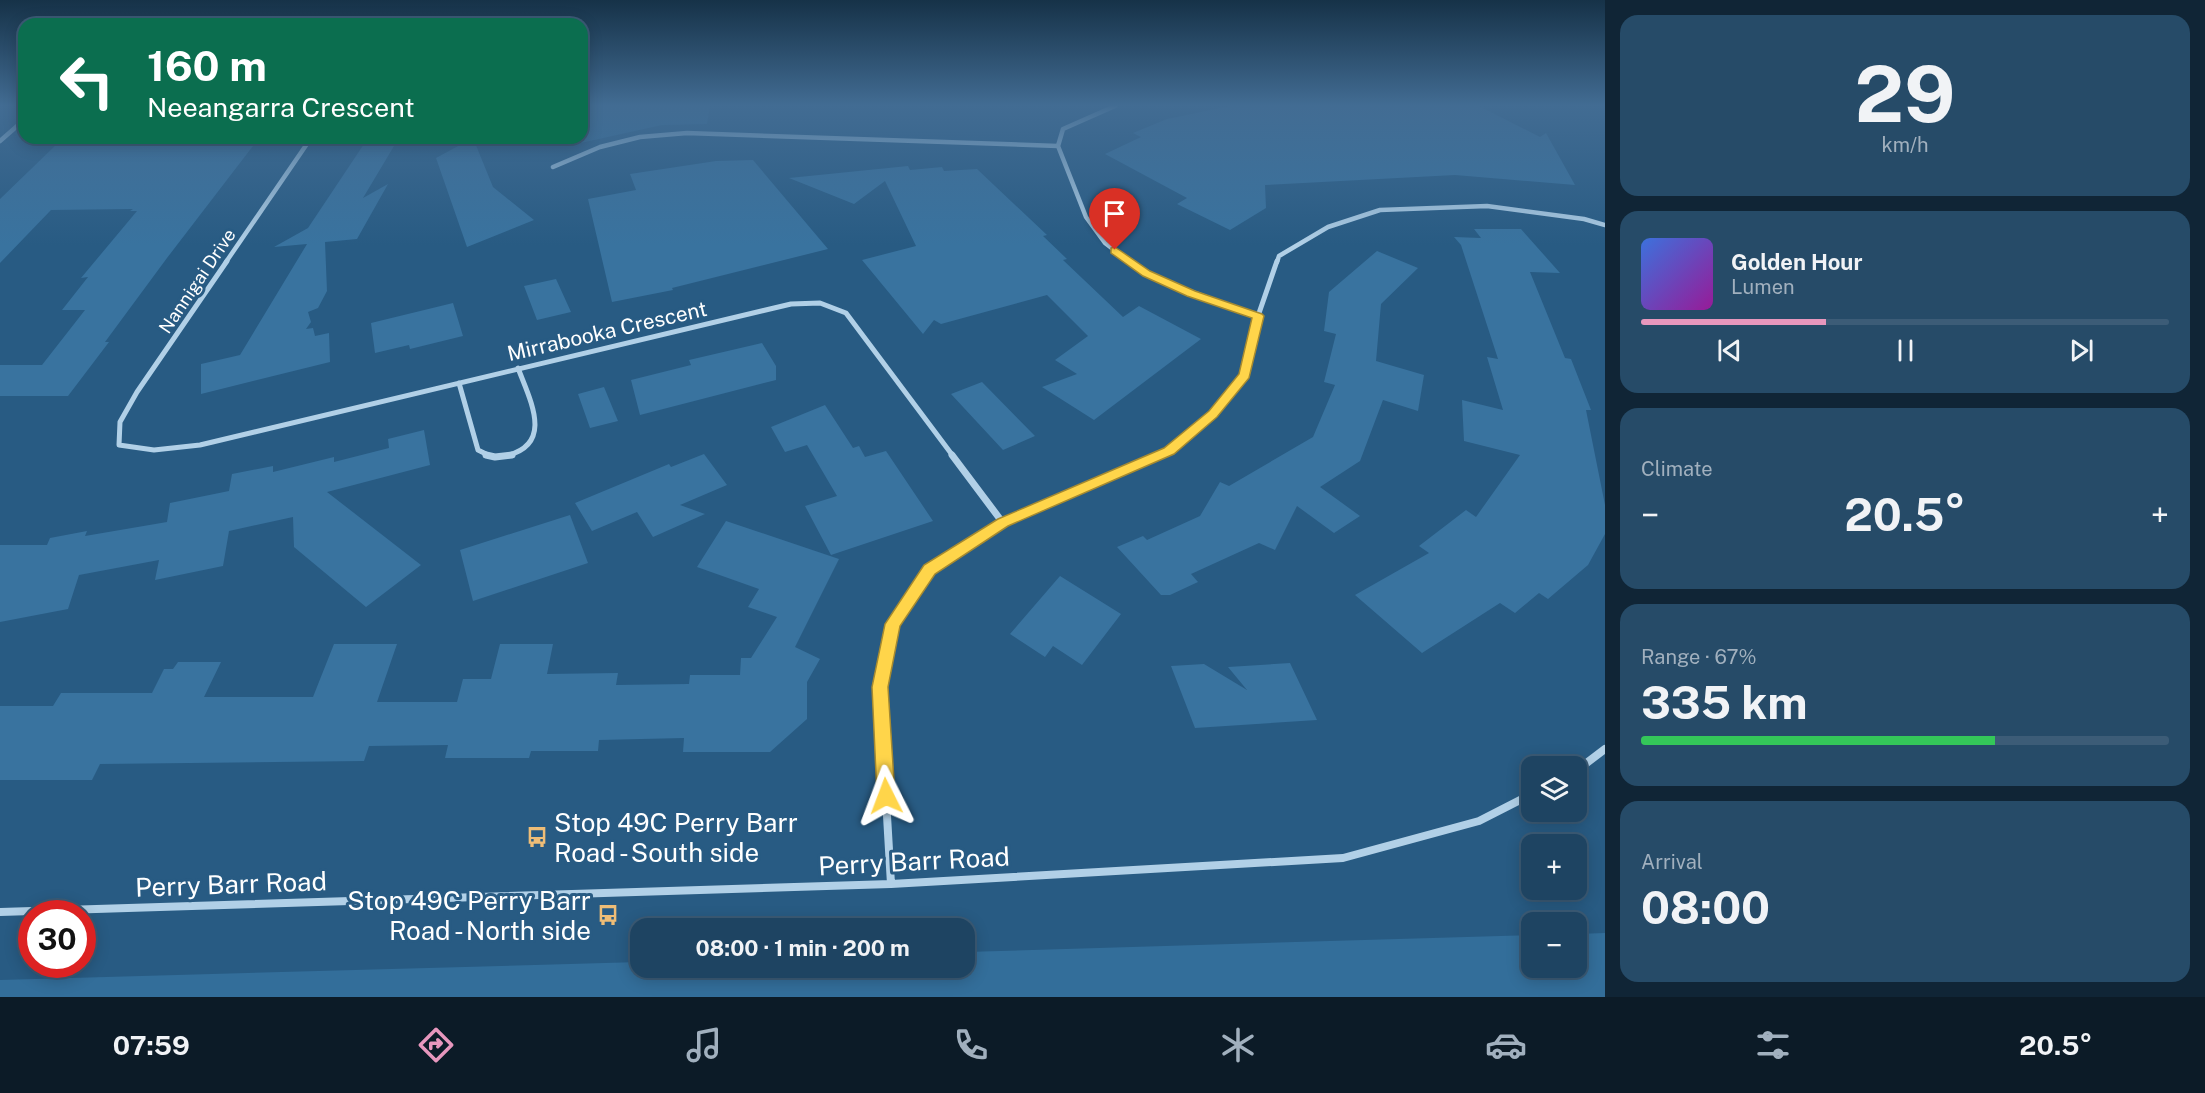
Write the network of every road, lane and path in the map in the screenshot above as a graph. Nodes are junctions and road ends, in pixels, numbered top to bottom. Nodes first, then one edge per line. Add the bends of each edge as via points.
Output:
1 (301, 153) edge
2 (587, 153) edge
3 (1061, 153) edge
4 (553, 167) dead end
5 (1605, 225) edge
6 (1258, 316) junction
7 (518, 368) junction
8 (459, 382) junction
9 (119, 445) joint
10 (1003, 523) junction
11 (1605, 749) edge
12 (1587, 763) edge
13 (1521, 800) edge
14 (891, 884) junction
15 (0, 912) edge

1 - 9 street, Nannigai Drive via 137,392 120,422
2 - 4 street
3 - 6 street via 1092,227 1115,250 1147,273 1191,294
5 - 6 street via 1487,206 1380,210 1328,227 1279,256
6 - 10 street via 1245,375 1213,414 1169,451
7 - 8 street, Mirrabooka Crescent
7 - 8 street via 537,429 534,441 522,451 501,458 478,450
7 - 10 street, Mirrabooka Crescent via 791,304 820,303 846,314
8 - 9 street, Mirrabooka Crescent via 200,445 154,450
10 - 14 street via 930,569 892,624 880,687
11 - 12 street
13 - 14 street, Perry Barr Road via 1479,821 1343,858
14 - 15 street, Perry Barr Road

